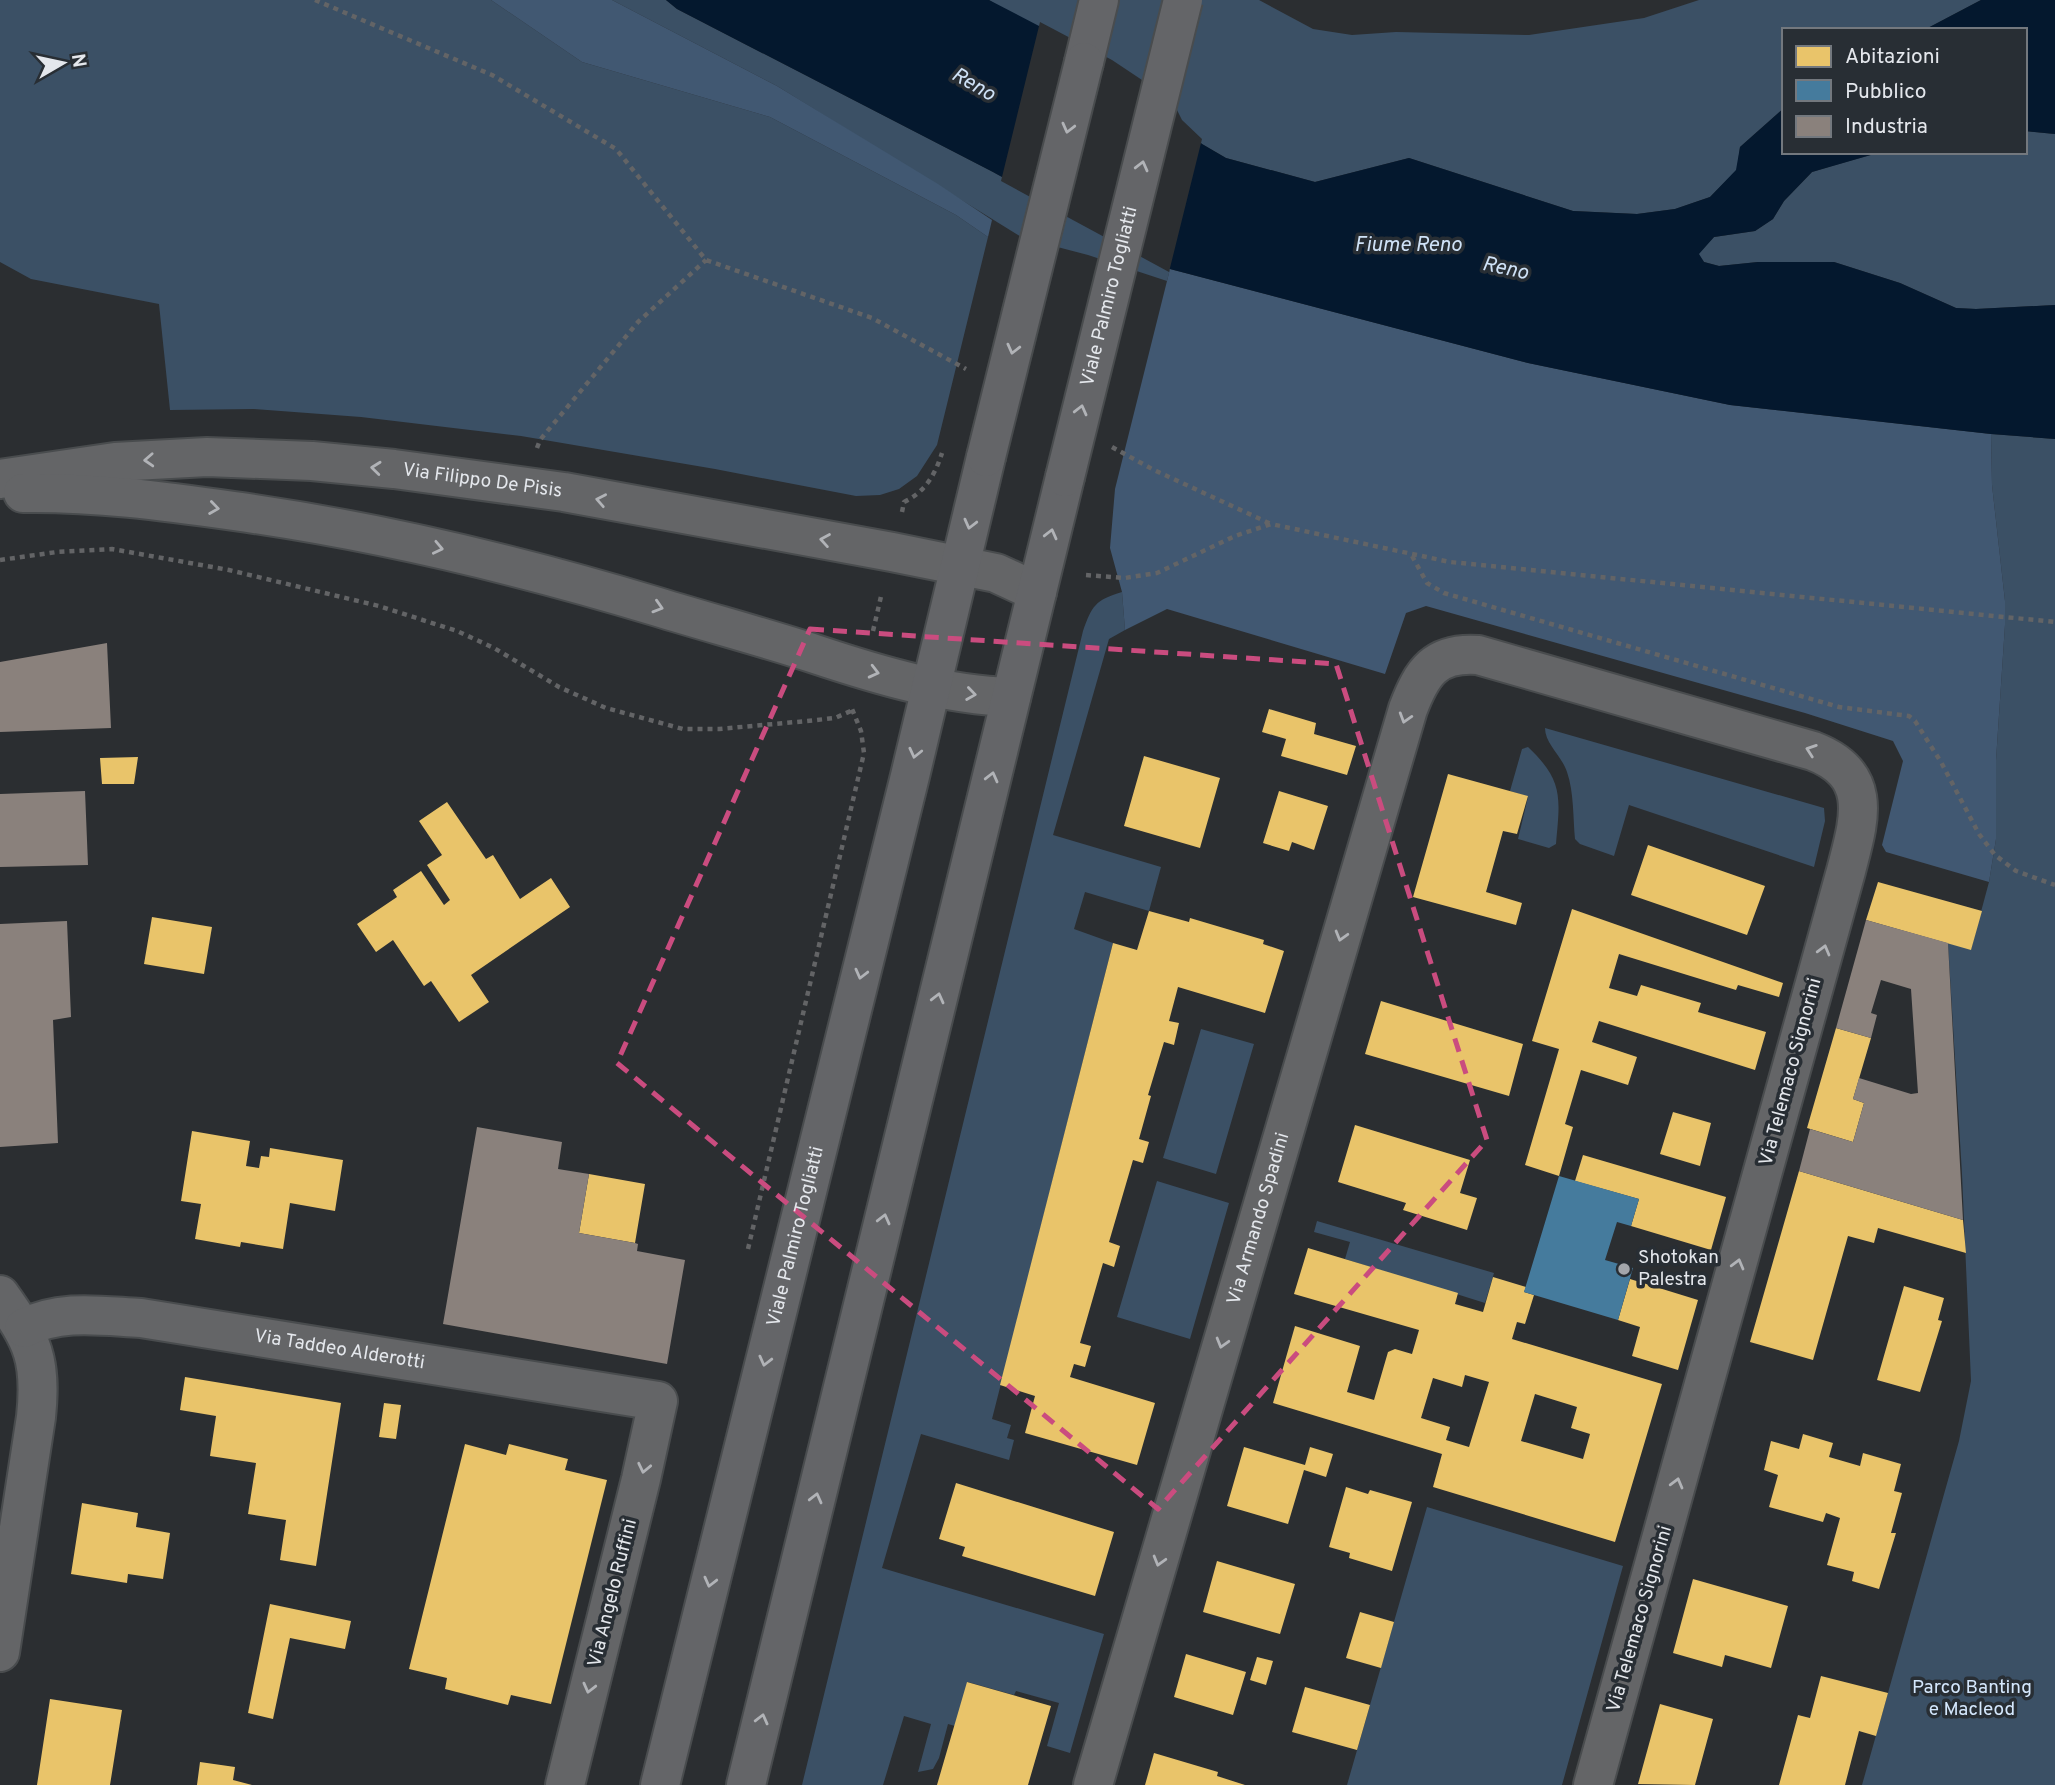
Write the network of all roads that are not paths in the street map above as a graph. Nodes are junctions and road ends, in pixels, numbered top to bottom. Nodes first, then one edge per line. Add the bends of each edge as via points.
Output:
1 (1100, 0) edge
2 (1183, 0) edge
3 (0, 479) edge
4 (0, 493) edge
5 (960, 565) junction
6 (1037, 592) junction
7 (1440, 661) joint
8 (931, 687) junction
9 (1011, 697) junction
10 (0, 1295) edge
11 (24, 1328) junction
12 (658, 1401) joint
13 (0, 1652) edge
14 (565, 1785) edge
15 (660, 1785) edge
16 (746, 1785) edge
17 (1093, 1785) edge
18 (1593, 1785) edge

1 -> 5 main road, Viale Palmiro Togliatti, bridge
6 -> 2 main road, Viale Palmiro Togliatti, bridge
5 -> 3 street, Via Filippo De Pisis via 564,492 312,461 207,457 115,462
4 -> 8 street via 147,498 383,537 600,590
5 - 6 street via 996,573
5 - 8 main road, Viale Palmiro Togliatti
6 - 9 main road, Viale Palmiro Togliatti
7 -> 17 street, Via Armando Spadini via 1422,678 1408,709
18 -> 7 street, Via Telemaco Signorini via 1858,827 1857,793 1839,765 1796,745 1478,656 1451,656
8 -> 9 street
8 -> 15 main road, Viale Palmiro Togliatti
16 -> 9 main road, Viale Palmiro Togliatti
10 - 11 street
11 - 12 street, Via Taddeo Alderotti via 60,1315 141,1318
11 - 13 street via 36,1355 38,1400
12 -> 14 street, Via Angelo Ruffini

